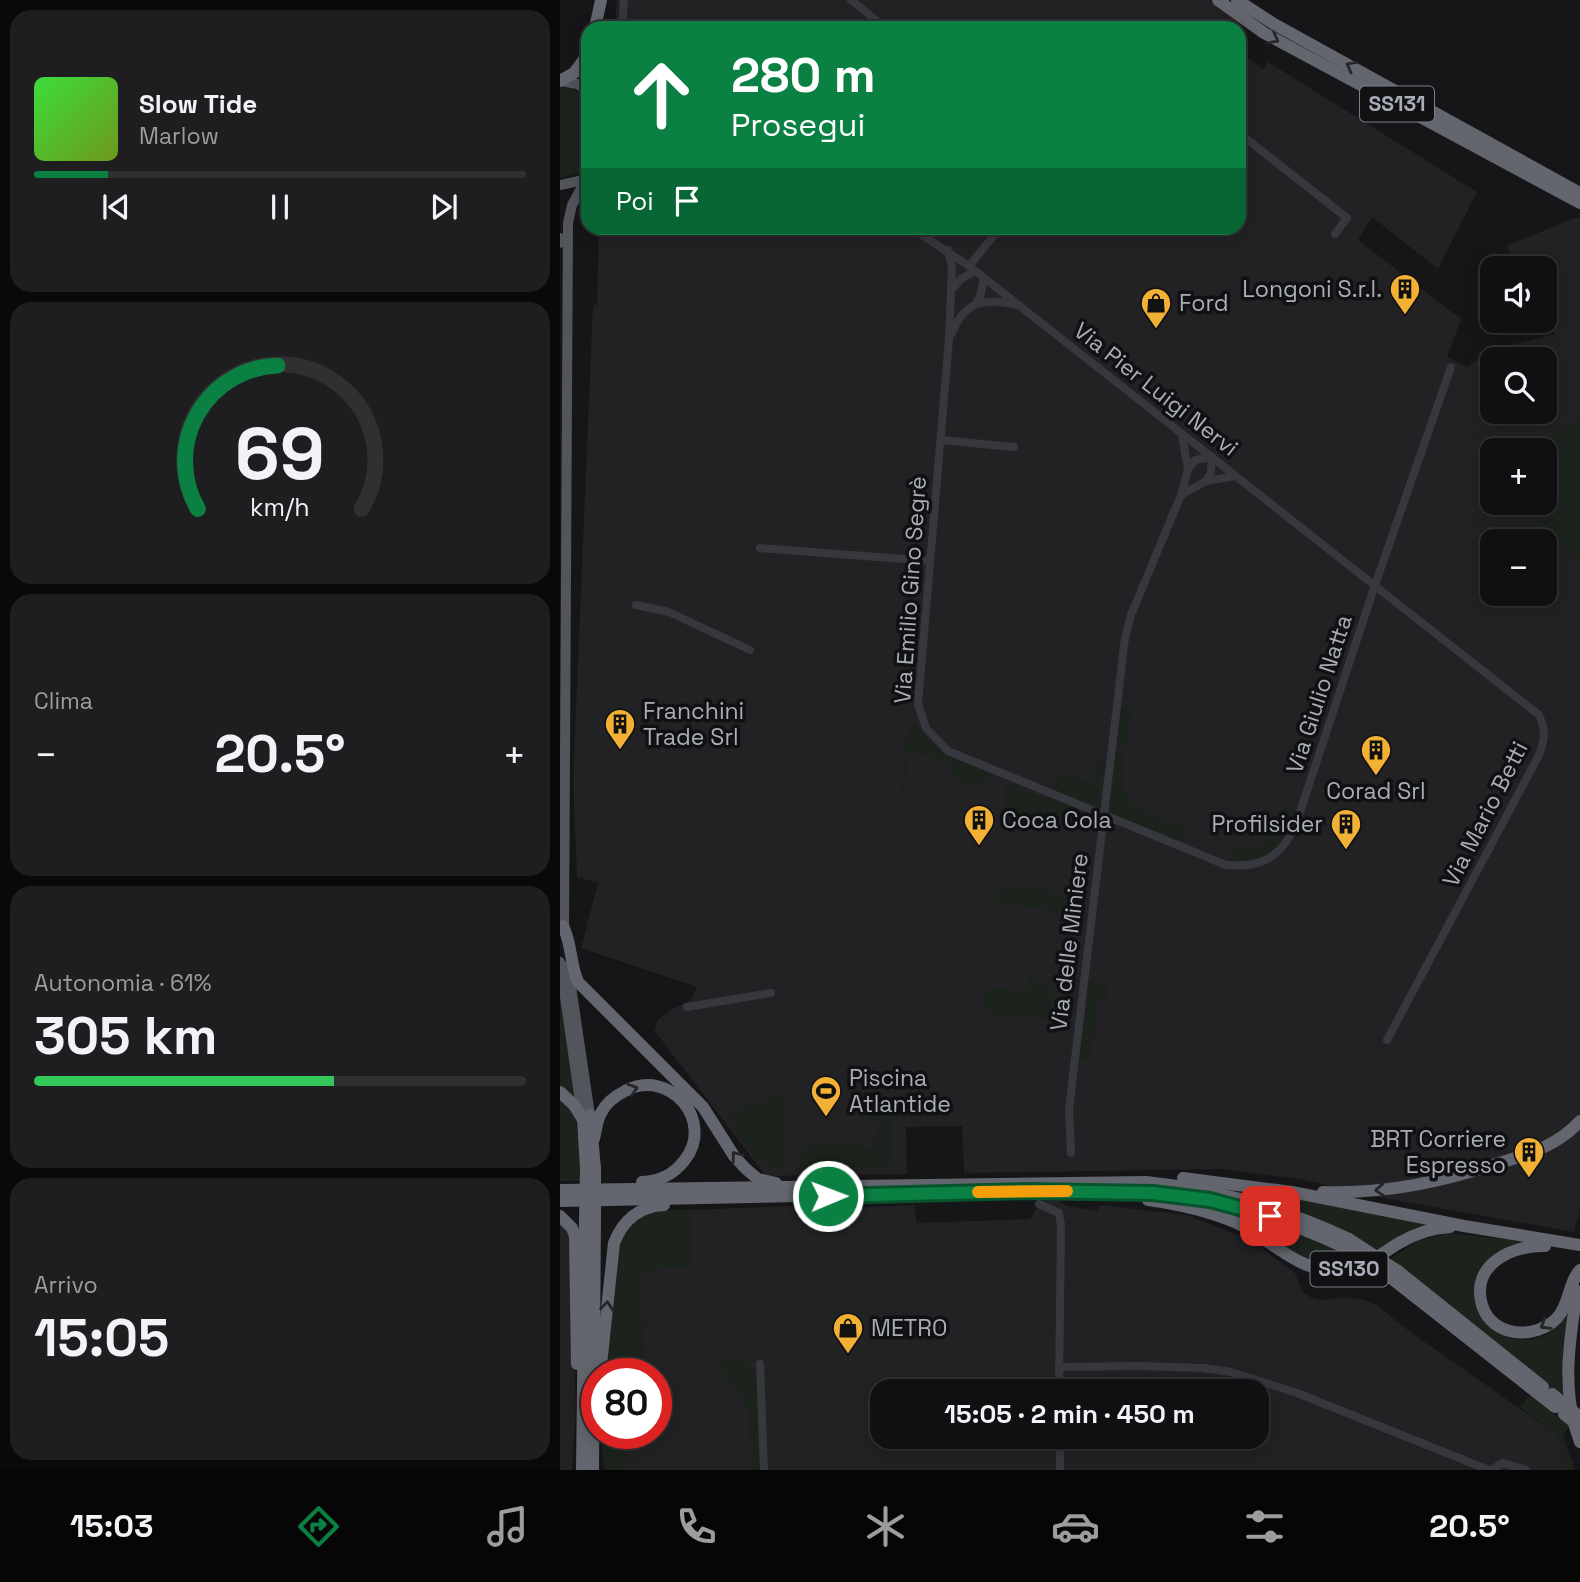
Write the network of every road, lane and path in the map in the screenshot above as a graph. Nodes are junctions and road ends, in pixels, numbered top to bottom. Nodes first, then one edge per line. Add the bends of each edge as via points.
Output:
1 (601, 0) edge
2 (624, 0) edge
3 (851, 0) edge
4 (1218, 0) edge
5 (1237, 0) edge
6 (596, 21) edge
7 (622, 21) edge
8 (877, 21) edge
9 (581, 64) edge
10 (560, 81) edge
11 (581, 86) edge
12 (1246, 139) edge
13 (581, 180) edge
14 (560, 185) edge
15 (581, 189) edge
16 (1580, 190) edge
17 (1580, 203) edge
18 (1335, 234) dead end
19 (923, 235) edge
20 (995, 235) edge
21 (948, 250) junction
22 (972, 268) junction
23 (984, 278) junction
24 (952, 289) junction
25 (976, 304) junction
26 (1019, 305) junction
27 (949, 339) junction
28 (1451, 367) dead end
29 (1182, 435) junction
30 (941, 440) junction
31 (1014, 447) dead end
32 (1212, 457) junction
33 (1188, 469) junction
34 (1236, 476) junction
35 (1206, 481) junction
36 (1181, 495) junction
37 (760, 548) dead end
38 (930, 561) junction
39 (1375, 585) junction
40 (636, 605) dead end
41 (750, 650) dead end
42 (1103, 814) junction
43 (563, 926) junction
44 (560, 962) edge
45 (771, 993) dead end
46 (687, 1007) dead end
47 (1387, 1040) dead end
48 (560, 1092) edge
49 (585, 1117) junction
50 (1580, 1121) edge
51 (594, 1139) junction
52 (1071, 1153) dead end
53 (591, 1168) junction
54 (1220, 1181) junction
55 (1102, 1186) junction
56 (793, 1188) junction
57 (612, 1189) junction
58 (560, 1190) edge
59 (717, 1198) junction
60 (560, 1201) edge
61 (1040, 1204) dead end
62 (560, 1216) edge
63 (1440, 1220) junction
64 (1464, 1226) junction
65 (1540, 1239) junction
66 (1559, 1245) junction
67 (1580, 1245) edge
68 (1580, 1272) edge
69 (591, 1358) edge
70 (602, 1358) edge
71 (760, 1364) dead end
72 (1059, 1367) junction
73 (1059, 1379) edge
74 (581, 1383) edge
75 (1554, 1401) junction
76 (1580, 1417) edge
77 (1580, 1427) edge
78 (581, 1435) edge
79 (1580, 1442) edge
80 (585, 1449) edge
81 (590, 1449) edge
82 (600, 1449) edge
83 (1060, 1449) edge
84 (575, 1470) edge
85 (582, 1470) edge
86 (593, 1470) edge
87 (602, 1470) edge
88 (764, 1470) edge
89 (1060, 1470) edge
90 (1490, 1470) edge
91 (1526, 1470) edge

1 - 6 highway
2 - 7 street
3 - 8 street
4 -> 17 highway, SS131 via 1264,33
16 -> 5 highway, SS131
9 - 10 highway
10 - 11 main road
12 - 18 street via 1347,218
13 - 14 main road
15 - 43 main road via 568,223
19 - 21 street, Via Pier Luigi Nervi
20 - 22 street
21 - 22 street, Via Pier Luigi Nervi
21 - 24 street, Via Emilio Gino Segrè
22 - 23 street, Via Pier Luigi Nervi
22 - 24 street
23 - 25 street
23 - 26 street, Via Pier Luigi Nervi
24 - 27 street, Via Emilio Gino Segrè
25 - 26 street via 999,301
25 - 27 street via 962,314
26 - 29 street, Via Pier Luigi Nervi
27 - 30 street, Via Emilio Gino Segrè
28 - 39 street, Via Giulio Natta
29 - 32 street, Via Pier Luigi Nervi
29 - 33 street, Via delle Miniere
30 - 31 street
30 - 38 street, Via Emilio Gino Segrè
32 - 33 street via 1195,460
32 - 34 street, Via Pier Luigi Nervi
32 - 35 street
33 - 36 street, Via delle Miniere
34 - 35 street
34 - 39 street, Via Pier Luigi Nervi
35 - 36 street
36 - 42 street, Via delle Miniere via 1125,638
37 - 38 street
38 - 42 street, Via Emilio Gino Segrè via 918,704 932,737 948,751
39 - 42 street, Via Giulio Natta via 1286,845 1269,859 1245,867 1226,866
39 - 47 street, Via Mario Betti via 1527,703 1545,729 1533,766
40 - 41 street via 669,612
42 - 52 street, Via delle Miniere via 1069,1109
43 - 49 main road
56 -> 43 highway via 758,1179 746,1169 703,1107 578,982
44 - 49 main road
45 - 46 street
48 - 49 highway
49 - 51 highway
49 - 53 highway
50 -> 54 highway via 1561,1139 1528,1154 1453,1178 1396,1189 1324,1192 1238,1179
51 - 53 highway
51 -> 57 highway via 606,1105 640,1086 662,1086 678,1096 689,1111 695,1130 683,1163 660,1180 620,1183
53 - 69 highway, bridge
54 - 55 highway, SS130 via 1109,1176
54 - 63 highway, SS130
55 - 56 highway, SS130
55 - 59 highway, SS130
55 - 64 highway, SS130 via 1116,1196 1223,1218 1249,1229 1292,1259 1322,1270 1357,1268 1421,1231
55 - 75 highway, bridge via 1236,1206 1346,1243 1394,1275
56 - 57 highway, SS130
57 - 58 highway, SS130
59 - 60 highway, SS130
70 -> 59 highway via 619,1230 641,1210 656,1205 701,1204
61 - 72 street via 1059,1213 1061,1225
62 - 74 highway via 575,1236 575,1341
63 - 64 highway, SS130
63 - 65 highway via 1447,1216 1532,1230
64 - 65 highway, SS130
65 - 66 highway, SS130
66 - 67 highway
68 -> 66 highway via 1574,1277 1566,1305 1546,1327 1515,1333 1490,1319 1481,1290 1492,1263 1518,1248
68 - 79 highway via 1568,1351 1572,1420
71 - 88 street
72 - 73 street
72 - 90 street via 1231,1372
75 - 76 highway, bridge
75 - 77 highway, bridge
78 - 84 highway
80 - 85 highway
81 - 86 highway
82 - 87 highway
83 - 89 street
90 - 91 street via 1503,1463

